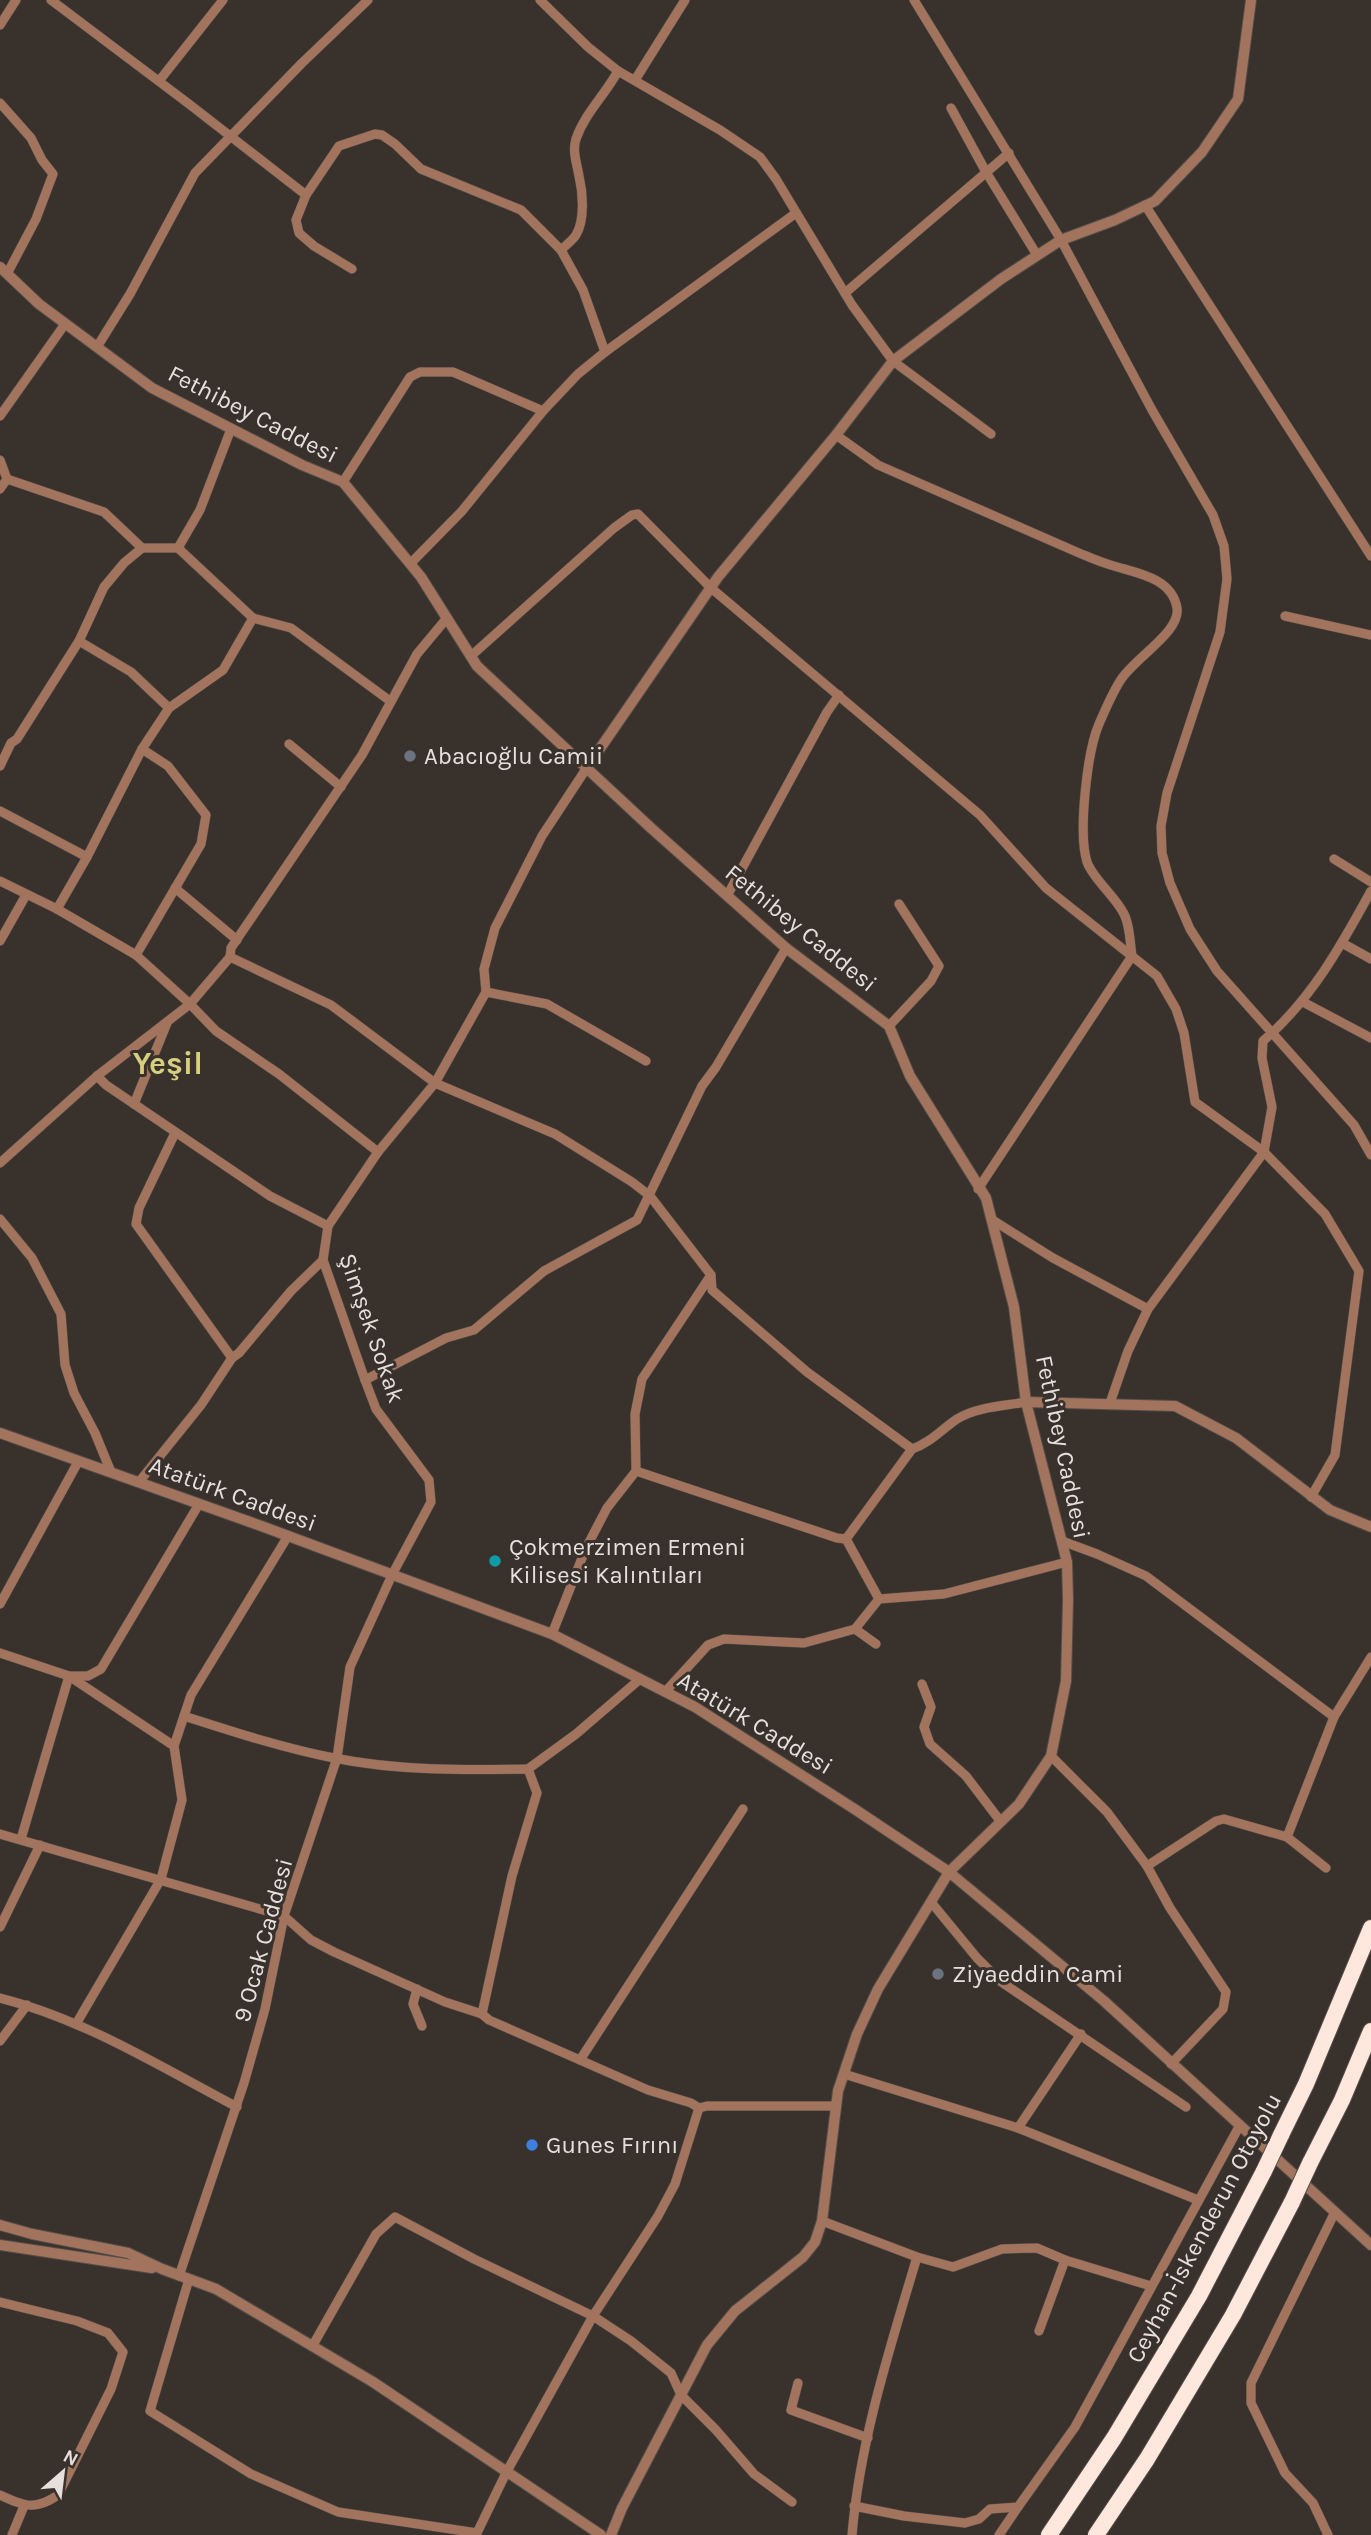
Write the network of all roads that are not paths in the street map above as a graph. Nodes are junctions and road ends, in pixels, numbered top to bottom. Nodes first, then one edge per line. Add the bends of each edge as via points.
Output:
1 (16, 0) edge
2 (51, 0) edge
3 (223, 0) edge
4 (368, 0) edge
5 (540, 0) edge
6 (685, 0) edge
7 (914, 0) edge
8 (1251, 0) edge
9 (0, 25) edge
10 (618, 71) junction
11 (635, 80) junction
12 (159, 81) junction
13 (0, 103) edge
14 (951, 108) dead end
15 (231, 137) junction
16 (1009, 153) junction
17 (986, 173) junction
18 (306, 195) junction
19 (1146, 205) junction
20 (796, 213) junction
21 (1061, 240) junction
22 (561, 250) junction
23 (1037, 255) junction
24 (352, 269) dead end
25 (4, 270) edge
26 (845, 293) junction
27 (65, 324) junction
28 (97, 347) junction
29 (605, 352) junction
30 (893, 362) junction
31 (543, 411) junction
32 (0, 416) edge
33 (232, 429) junction
34 (991, 434) dead end
35 (836, 435) junction
36 (0, 460) edge
37 (7, 479) junction
38 (342, 482) junction
39 (0, 489) edge
40 (142, 548) junction
41 (178, 548) junction
42 (1371, 556) edge
43 (410, 564) junction
44 (711, 587) junction
45 (1285, 616) dead end
46 (253, 618) junction
47 (447, 618) junction
48 (1371, 635) edge
49 (79, 641) junction
50 (471, 656) junction
51 (839, 695) junction
52 (390, 701) junction
53 (169, 708) junction
54 (0, 738) edge
55 (11, 743) junction
56 (289, 744) dead end
57 (142, 749) junction
58 (0, 766) edge
59 (586, 769) junction
60 (341, 787) junction
61 (0, 811) edge
62 (87, 858) junction
63 (1334, 859) dead end
64 (0, 881) edge
65 (1371, 881) edge
66 (175, 888) junction
67 (1371, 891) edge
68 (26, 895) junction
69 (727, 896) junction
70 (899, 904) dead end
71 (57, 909) junction
72 (237, 940) junction
73 (0, 941) edge
74 (1342, 943) junction
75 (786, 948) junction
76 (136, 955) junction
77 (1132, 956) junction
78 (230, 957) junction
79 (1371, 959) edge
80 (486, 992) junction
81 (1303, 1002) junction
82 (190, 1004) junction
83 (167, 1022) junction
84 (889, 1026) junction
85 (1272, 1034) junction
86 (1371, 1038) edge
87 (646, 1061) dead end
88 (97, 1076) junction
89 (435, 1083) junction
90 (134, 1104) junction
91 (175, 1133) junction
92 (379, 1152) junction
93 (1264, 1152) junction
94 (1371, 1155) edge
95 (0, 1163) edge
96 (978, 1189) junction
97 (650, 1196) junction
98 (0, 1219) edge
99 (991, 1219) junction
100 (328, 1226) junction
101 (323, 1260) junction
102 (711, 1275) junction
103 (1148, 1309) junction
104 (232, 1358) junction
105 (365, 1380) junction
106 (1026, 1402) junction
107 (1110, 1404) junction
108 (0, 1433) edge
109 (912, 1449) junction
110 (78, 1462) junction
111 (636, 1471) junction
112 (111, 1472) junction
113 (139, 1482) junction
114 (1311, 1497) junction
115 (199, 1504) junction
116 (1371, 1527) edge
117 (288, 1536) junction
118 (846, 1539) junction
119 (1062, 1541) junction
120 (1067, 1562) junction
121 (392, 1575) junction
122 (879, 1599) junction
123 (0, 1604) edge
124 (855, 1629) junction
125 (552, 1634) junction
126 (876, 1644) dead end
127 (0, 1653) edge
128 (1371, 1657) edge
129 (69, 1676) junction
130 (640, 1679) junction
131 (922, 1684) dead end
132 (665, 1692) junction
133 (184, 1716) junction
134 (1334, 1717) junction
135 (174, 1746) junction
136 (1051, 1756) junction
137 (337, 1758) junction
138 (528, 1769) junction
139 (743, 1809) dead end
140 (1001, 1822) junction
141 (0, 1833) edge
142 (1287, 1837) junction
143 (21, 1839) junction
144 (40, 1844) junction
145 (1147, 1866) junction
146 (1326, 1868) dead end
147 (949, 1872) junction
148 (161, 1879) junction
149 (931, 1902) junction
150 (284, 1916) junction
151 (0, 1927) edge
152 (1371, 1928) edge
153 (417, 1989) junction
154 (0, 1998) edge
155 (27, 2005) junction
156 (482, 2014) junction
157 (76, 2024) junction
158 (422, 2026) dead end
159 (1371, 2031) edge
160 (1081, 2034) junction
161 (0, 2041) edge
162 (580, 2060) junction
163 (1171, 2064) junction
164 (844, 2074) junction
165 (836, 2106) junction
166 (1186, 2106) dead end
167 (237, 2107) junction
168 (699, 2108) junction
169 (1240, 2125) junction
170 (1018, 2127) junction
171 (1198, 2200) junction
172 (1335, 2212) junction
173 (822, 2221) junction
174 (0, 2225) edge
175 (0, 2245) edge
176 (1371, 2245) edge
177 (917, 2257) junction
178 (1065, 2260) junction
179 (162, 2269) junction
180 (184, 2277) junction
181 (1152, 2286) junction
182 (0, 2302) edge
183 (593, 2316) junction
184 (1039, 2330) dead end
185 (313, 2346) junction
186 (799, 2383) dead end
187 (681, 2395) junction
188 (868, 2438) junction
189 (506, 2473) junction
190 (0, 2495) edge
191 (792, 2502) dead end
192 (24, 2506) junction
193 (854, 2506) junction
194 (1018, 2507) junction
195 (477, 2534) edge
196 (12, 2535) edge
197 (601, 2535) edge
198 (611, 2535) edge
199 (852, 2535) edge
200 (999, 2535) edge
201 (1049, 2535) edge
202 (1096, 2535) edge
203 (1328, 2535) edge

1 - 9 street
2 - 12 street
3 - 12 street
4 - 15 street
5 - 10 street
6 - 11 street
7 - 16 street
8 - 19 street via 1238,99 1202,152
10 - 11 street
10 - 22 street via 575,142 582,219 576,235
11 - 20 street via 760,157
12 - 15 street
13 - 25 street via 31,138 53,174 36,219
14 - 17 street
15 - 18 street
15 - 28 street via 195,173
16 - 17 street
16 - 21 street
17 - 23 street
17 - 26 street
18 - 22 street via 340,146 382,135 421,169 521,210
18 - 24 street via 296,220 299,233
19 - 21 street
19 - 42 street
20 - 26 street
20 - 29 street
21 - 23 street
21 - 85 street via 1213,516 1224,546 1227,579 1220,632 1167,793 1161,826 1163,853 1190,929 1217,971
22 - 29 street via 583,290
23 - 30 street
25 - 27 street, Fethibey Caddesi
26 - 30 street
27 - 28 street, Fethibey Caddesi
27 - 32 street
28 - 33 street, Fethibey Caddesi via 152,388
29 - 31 street
30 - 34 street
30 - 35 street
31 - 38 street via 453,372 420,372 410,377
31 - 43 street via 462,511
33 - 38 street, Fethibey Caddesi
33 - 41 street via 200,510
35 - 44 street
35 - 77 street via 878,464 1079,553 1143,573 1173,596 1176,620 1120,681 1089,758 1084,832 1087,863 1126,915
36 - 37 street
37 - 39 street
37 - 40 street via 104,512
38 - 43 street, Fethibey Caddesi
40 - 41 street
40 - 49 street via 104,587
41 - 46 street
43 - 47 street, Fethibey Caddesi
44 - 50 street via 638,514 632,515
44 - 51 street
44 - 59 street
45 - 48 street
46 - 52 street via 291,628
46 - 53 street via 223,670
47 - 50 street, Fethibey Caddesi
47 - 52 street via 417,654
49 - 53 street via 131,672
49 - 55 street
50 - 59 street, Fethibey Caddesi
51 - 69 street
51 - 77 street via 979,815 1046,888
52 - 60 street
53 - 57 street
54 - 55 street
55 - 58 street
56 - 60 street
57 - 62 street
57 - 66 street via 169,766 206,815 201,844
59 - 69 street, Fethibey Caddesi
59 - 80 street via 542,836 495,928 484,969
60 - 72 street
61 - 62 street
62 - 71 street
63 - 65 street
64 - 68 street
66 - 72 street
66 - 76 street
67 - 74 street
68 - 71 street
68 - 73 street
69 - 75 street, Fethibey Caddesi
70 - 84 street via 939,965 931,981
71 - 76 street
72 - 78 street
74 - 79 street
74 - 81 street
75 - 84 street, Fethibey Caddesi
75 - 97 street via 702,1086
76 - 82 street
77 - 93 street via 1157,976 1176,1009 1195,1102
77 - 96 street
78 - 82 street
78 - 89 street via 331,1005
80 - 87 street via 547,1004
80 - 89 street, Şimşek Sokak
81 - 85 street
81 - 86 street
82 - 83 street
82 - 92 street via 216,1031
83 - 88 street
83 - 90 street
84 - 96 street, Fethibey Caddesi via 910,1076
85 - 93 street via 1263,1041 1272,1107
85 - 94 street via 1354,1125
88 - 90 street
88 - 95 street
89 - 92 street, Şimşek Sokak
89 - 97 street via 555,1134
90 - 91 street
91 - 100 street via 270,1196
91 - 104 street via 139,1208 136,1224
92 - 100 street, Şimşek Sokak
93 - 103 street
93 - 114 street via 1325,1213 1359,1271 1335,1455
96 - 99 street, Fethibey Caddesi via 986,1198
97 - 102 street
97 - 105 street via 637,1220 544,1271 474,1330 446,1338
98 - 112 street via 32,1258 61,1314 65,1365 74,1394
99 - 103 street
99 - 106 street, Fethibey Caddesi via 1014,1307
100 - 101 street, Şimşek Sokak
101 - 104 street
101 - 105 street, Şimşek Sokak
102 - 109 street via 712,1290 807,1373
102 - 111 street via 642,1380 635,1414
103 - 107 street
104 - 113 street
105 - 121 street, Şimşek Sokak via 376,1409 429,1480 431,1502
106 - 107 street
106 - 109 street via 970,1412
106 - 119 street, Fethibey Caddesi
107 - 114 street via 1175,1406 1236,1438
108 - 110 street, Atatürk Caddesi
109 - 118 street
110 - 112 street, Atatürk Caddesi
110 - 123 street
111 - 118 street
111 - 125 street via 607,1508 586,1548
112 - 113 street, Atatürk Caddesi
113 - 115 street, Atatürk Caddesi
114 - 116 street
115 - 117 street, Atatürk Caddesi
115 - 129 street via 101,1669 88,1676
117 - 121 street, Atatürk Caddesi
117 - 133 street via 191,1695
118 - 122 street
119 - 120 street, Fethibey Caddesi
119 - 134 street via 1146,1576
120 - 122 street via 944,1594
120 - 136 street, Fethibey Caddesi via 1066,1681
121 - 125 street, Atatürk Caddesi
121 - 137 street, 9 Ocak Caddesi via 350,1667
122 - 124 street
124 - 126 street
124 - 132 street via 804,1643 724,1639 709,1645
125 - 130 street, Atatürk Caddesi
127 - 129 street
128 - 134 street
129 - 135 street
129 - 143 street
130 - 132 street, Atatürk Caddesi
130 - 138 street
131 - 140 street via 931,1707 925,1727 930,1744 966,1776
132 - 147 street, Atatürk Caddesi
133 - 135 street
133 - 137 street
134 - 142 street
135 - 148 street via 182,1800
136 - 140 street, Fethibey Caddesi
136 - 145 street via 1107,1812
137 - 138 street via 450,1771
137 - 150 street, 9 Ocak Caddesi
138 - 156 street via 537,1793 512,1876
139 - 162 street
140 - 147 street, Fethibey Caddesi
141 - 143 street
142 - 145 street via 1234,1821 1216,1821
142 - 146 street
143 - 144 street
144 - 148 street
144 - 151 street
145 - 163 street via 1226,1992 1223,2009
147 - 149 street, Fethibey Caddesi
147 - 163 street, Atatürk Caddesi via 1104,2001
148 - 150 street
148 - 157 street
149 - 160 street via 1000,1980
149 - 164 street, Fethibey Caddesi via 878,1989
150 - 153 street via 311,1940
150 - 167 street, 9 Ocak Caddesi via 265,2009
152 - 201 highway, Ceyhan-İskenderun Otoyolu, bridge via 1306,2084 1199,2296
153 - 156 street
153 - 158 street via 413,2004
154 - 155 street
155 - 157 street
155 - 161 street
156 - 162 street
157 - 167 street
159 - 202 highway, bridge via 1342,2100 1233,2315
160 - 166 street
160 - 170 street
162 - 168 street
163 - 169 street, Atatürk Caddesi
164 - 165 street, Fethibey Caddesi
164 - 170 street
165 - 168 street
165 - 173 street, Fethibey Caddesi
167 - 180 street, 9 Ocak Caddesi
168 - 183 street via 675,2183
169 - 171 street
169 - 172 street, Atatürk Caddesi
170 - 171 street
171 - 181 street
172 - 176 street, Atatürk Caddesi
172 - 203 street via 1251,2383 1251,2403 1286,2473 1313,2503
173 - 177 street
173 - 187 street, Fethibey Caddesi via 815,2242 803,2257 735,2311 707,2345
174 - 179 street via 128,2253
175 - 179 street
177 - 178 street via 953,2267 1002,2249 1037,2248
177 - 188 street
178 - 181 street
178 - 184 street
179 - 180 street
180 - 185 street via 216,2289
180 - 195 street, 9 Ocak Caddesi via 150,2411 251,2474 338,2512
181 - 194 street via 1075,2427
182 - 192 street via 108,2333 123,2352 111,2389 58,2495 46,2504
183 - 185 street via 394,2217 376,2234
183 - 187 street via 671,2373
183 - 189 street
185 - 189 street
186 - 188 street via 791,2410
187 - 191 street via 754,2474
187 - 198 street, Fethibey Caddesi
188 - 193 street
189 - 195 street
189 - 197 street
190 - 192 street
192 - 196 street
193 - 194 street via 965,2523 990,2509
193 - 199 street
194 - 200 street

